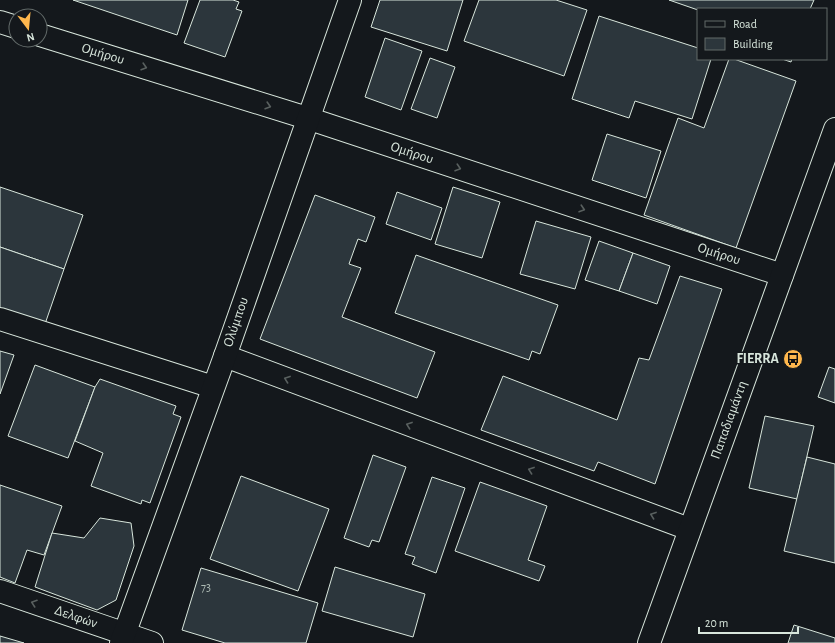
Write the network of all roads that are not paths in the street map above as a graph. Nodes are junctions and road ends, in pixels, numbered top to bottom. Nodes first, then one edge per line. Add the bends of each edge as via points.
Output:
1 (350, 0) edge
2 (48, 37) edge
3 (308, 118) junction
4 (835, 129) edge
5 (782, 275) junction
6 (0, 319) edge
7 (225, 356) junction
8 (213, 387) junction
9 (690, 529) junction
10 (0, 591) edge
11 (122, 638) edge
12 (152, 643) edge
13 (649, 643) edge

1 - 3 street, Ολύμπου
2 -> 3 street, Ομήρου
3 -> 5 street, Ομήρου
3 - 7 street, Ολύμπου
4 - 5 street, Παπαδιαμάντη
5 - 9 street, Παπαδιαμάντη
6 - 8 street
7 - 8 street, Ολύμπου
9 -> 7 street
8 - 11 street, Ολύμπου
9 - 13 street, Παπαδιαμάντη
11 -> 10 street, Δελφών
11 - 12 street, Δελφών

